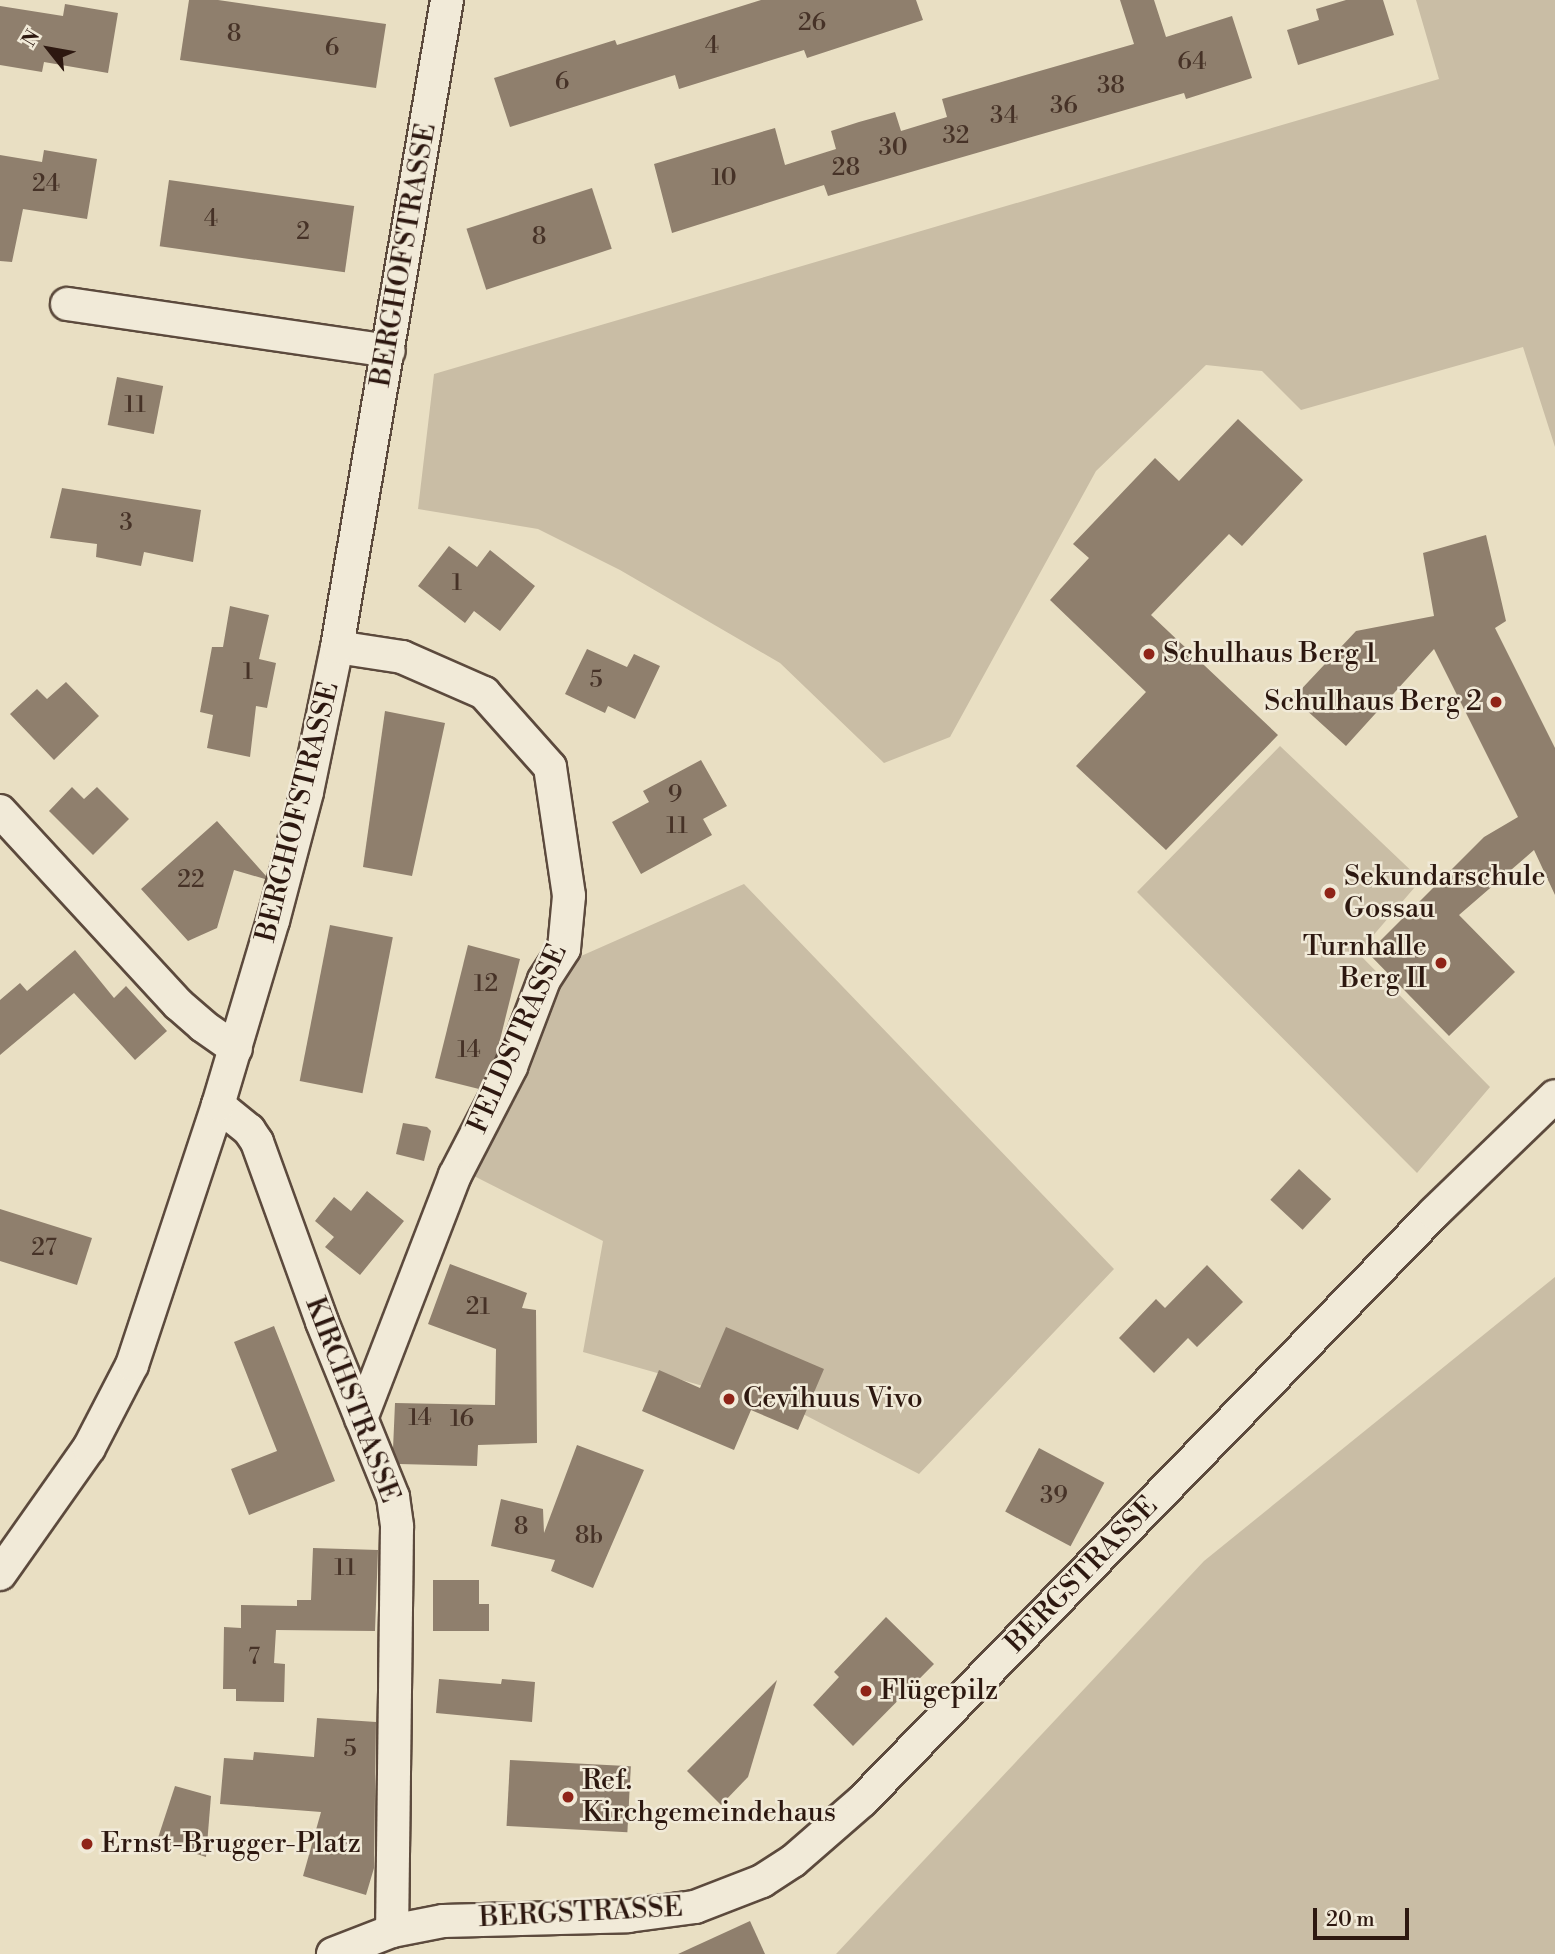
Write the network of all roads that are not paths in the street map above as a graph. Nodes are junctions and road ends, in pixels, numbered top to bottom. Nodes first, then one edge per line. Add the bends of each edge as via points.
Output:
1 (447, 0) edge
2 (67, 304) dead end
3 (389, 351) junction
4 (337, 647) junction
5 (0, 811) edge
6 (236, 1049) junction
7 (1555, 1096) edge
8 (218, 1105) junction
9 (361, 1419) junction
10 (0, 1574) edge
11 (392, 1931) junction
12 (333, 1954) edge

1 - 3 street, BERGHOFSTRASSE
2 - 3 street
3 - 4 street, BERGHOFSTRASSE
4 - 6 street, BERGHOFSTRASSE via 292,855
4 - 9 street, FELDSTRASSE via 402,657 484,693 550,767 569,896 564,949 544,979 511,1067 455,1175
5 - 6 street via 178,1004
6 - 8 street, BERGHOFSTRASSE
7 - 11 street, BERGSTRASSE via 1434,1213 862,1801 793,1861 729,1895 662,1913 475,1919
8 - 9 street, KIRCHSTRASSE via 257,1142
8 - 10 street, BERGHOFSTRASSE via 124,1385 89,1448
9 - 11 street, KIRCHSTRASSE via 393,1497 397,1527
11 - 12 street, BERGSTRASSE

